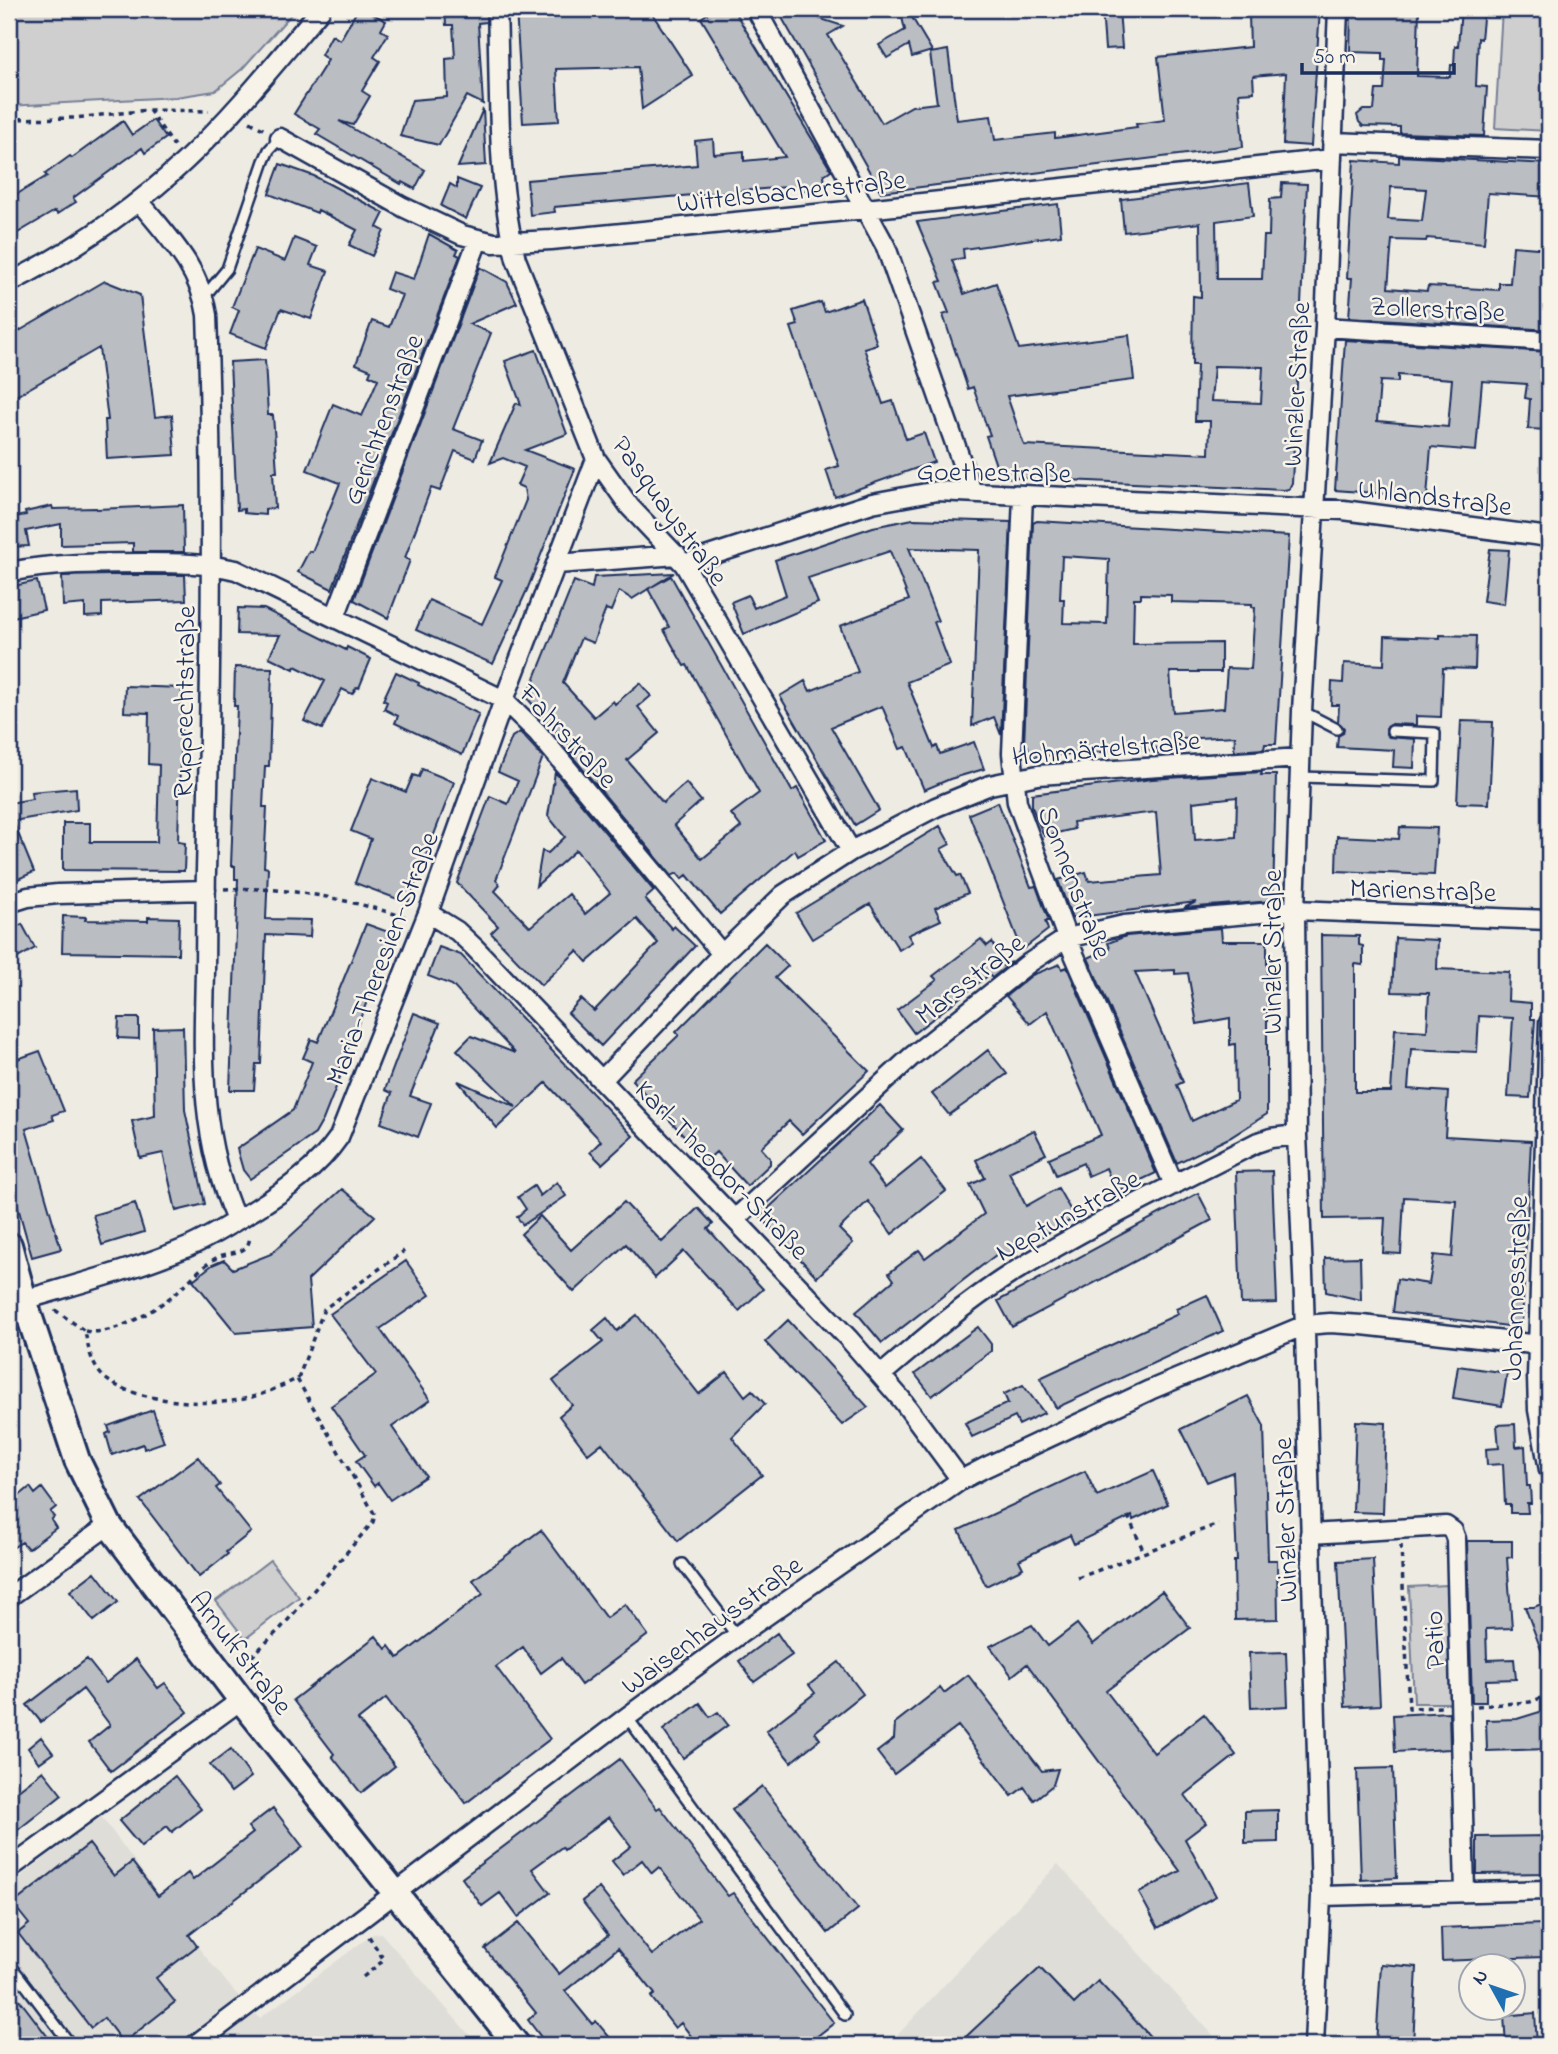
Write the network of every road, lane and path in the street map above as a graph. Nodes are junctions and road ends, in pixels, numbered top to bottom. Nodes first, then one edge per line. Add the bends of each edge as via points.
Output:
1 (321, 9) edge
2 (497, 9) edge
3 (756, 9) edge
4 (1338, 9) edge
5 (149, 110) junction
6 (233, 113) junction
7 (9, 119) edge
8 (280, 138) junction
9 (1332, 150) junction
10 (1549, 150) edge
11 (185, 161) junction
12 (139, 201) junction
13 (866, 209) junction
14 (478, 240) junction
15 (512, 242) junction
16 (9, 283) edge
17 (204, 297) junction
18 (1325, 327) junction
19 (1549, 341) edge
20 (596, 459) junction
21 (972, 492) junction
22 (1023, 496) junction
23 (1314, 508) junction
24 (1549, 537) edge
25 (680, 559) junction
26 (557, 564) junction
27 (212, 565) junction
28 (9, 572) edge
29 (335, 617) junction
30 (504, 700) junction
31 (1302, 711) junction
32 (1337, 729) dead end
33 (1392, 731) dead end
34 (1300, 758) junction
35 (1300, 777) junction
36 (1013, 781) junction
37 (851, 851) junction
38 (206, 890) junction
39 (9, 903) edge
40 (1295, 910) junction
41 (426, 918) junction
42 (1549, 920) edge
43 (1067, 938) junction
44 (722, 954) junction
45 (1549, 1023) edge
46 (602, 1080) junction
47 (1297, 1135) junction
48 (1174, 1185) junction
49 (240, 1218) junction
50 (735, 1219) junction
51 (9, 1245) edge
52 (404, 1251) dead end
53 (18, 1296) edge
54 (1305, 1325) junction
55 (85, 1331) junction
56 (1544, 1345) edge
57 (881, 1375) junction
58 (298, 1379) junction
59 (1549, 1470) edge
60 (961, 1480) junction
61 (1128, 1516) dead end
62 (1218, 1524) dead end
63 (109, 1525) junction
64 (1401, 1529) junction
65 (1310, 1534) junction
66 (1144, 1552) junction
67 (682, 1564) dead end
68 (1078, 1578) dead end
69 (9, 1597) edge
70 (737, 1636) junction
71 (224, 1679) junction
72 (1549, 1695) edge
73 (241, 1700) junction
74 (1462, 1707) junction
75 (627, 1717) junction
76 (9, 1869) edge
77 (1549, 1890) edge
78 (1465, 1892) junction
79 (394, 1894) junction
80 (1321, 1896) junction
81 (358, 1920) junction
82 (9, 1963) edge
83 (363, 1977) dead end
84 (845, 2015) dead end
85 (71, 2045) edge
86 (195, 2045) edge
87 (517, 2045) edge
88 (1314, 2045) edge

1 - 6 street
2 - 15 street, Pasquaystraße via 502,165
3 - 13 street
4 - 9 street, Winzler Straße
5 - 6 path
5 - 7 path
5 - 11 path
6 - 8 path
6 - 11 street
8 - 14 street, Wittelsbacherstraße via 403,207
8 - 17 lane via 264,161 227,269
9 - 10 street, Wittelsbacherstraße
9 - 13 street, Wittelsbacherstraße
9 - 18 street, Winzler Straße
11 - 12 street
12 - 16 street via 93,235
12 - 17 street, Rupprechtstraße via 186,260
13 - 15 street, Wittelsbacherstraße
13 - 21 street via 886,247
14 - 15 street, Wittelsbacherstraße
14 - 29 street, Gerichtenstraße
15 - 20 street, Pasquaystraße
17 - 27 street, Rupprechtstraße
18 - 19 street, Zollerstraße
18 - 23 street, Winzler Straße
20 - 25 street, Pasquaystraße via 630,507
20 - 26 street, Maria-Theresien-Straße
21 - 22 street, Goethestraße
21 - 25 street, Goethestraße via 937,491 872,503
22 - 23 street, Goethestraße
22 - 36 street, Sonnenstraße
23 - 24 street, Uhlandstraße
23 - 31 street, Winzler Straße
25 - 26 street, Goethestraße
25 - 37 street, Pasquaystraße
26 - 30 street, Maria-Theresien-Straße
27 - 28 street, Fahrstraße via 52,564
27 - 29 street, Fahrstraße via 253,577
27 - 38 street, Rupprechtstraße
29 - 30 street, Fahrstraße
30 - 41 street, Maria-Theresien-Straße
30 - 44 street, Fahrstraße via 537,732
31 - 32 lane
31 - 34 street, Winzler Straße
33 - 35 lane via 1435,733 1434,781
34 - 35 street, Winzler Straße
34 - 36 street, Hohmärtelstraße via 1057,772
35 - 40 street, Winzler Straße
36 - 37 street, Hohmärtelstraße via 990,785 936,807
36 - 43 street, Sonnenstraße
37 - 44 street, Hohmärtelstraße via 783,895
38 - 39 street via 58,894
38 - 41 path via 305,893
38 - 49 street, Rupprechtstraße via 205,1092 214,1161
40 - 42 street, Marienstraße
40 - 43 street, Marsstraße via 1124,925
40 - 47 street, Winzler Straße
41 - 46 street, Karl-Theodor-Straße via 457,931
41 - 49 street, Maria-Theresien-Straße via 339,1137 309,1171
43 - 48 street, Sonnenstraße
43 - 50 street, Marsstraße via 911,1057
44 - 46 street, Hohmärtelstraße
45 - 56 street, Johannesstraße
46 - 50 street, Karl-Theodor-Straße
47 - 48 street, Neptunstraße via 1256,1143
47 - 54 street, Winzler Straße
48 - 57 street, Neptunstraße via 1011,1274
49 - 53 street, Maria-Theresien-Straße via 187,1247 103,1276
49 - 55 path via 250,1230 241,1252 220,1256 160,1305 113,1330
50 - 57 street, Karl-Theodor-Straße
51 - 53 street, Arnulfstraße
52 - 58 path via 324,1309
53 - 55 path via 58,1311
53 - 63 street, Arnulfstraße via 77,1461
54 - 56 street via 1362,1325
54 - 60 street, Waisenhausstraße via 1150,1390
54 - 65 street, Winzler Straße
55 - 58 path via 88,1353 105,1378 134,1393 163,1400 251,1398
56 - 59 street, Johannesstraße via 1538,1410
57 - 60 street, Karl-Theodor-Straße
58 - 71 path via 375,1515 281,1628
60 - 70 street, Waisenhausstraße
61 - 66 path
62 - 66 path
63 - 69 street
63 - 71 street, Arnulfstraße
64 - 65 street, Patio
64 - 74 street, Patio via 1446,1526 1456,1539
64 - 74 path via 1409,1708
65 - 80 street, Winzler Straße
66 - 68 path
67 - 70 lane
70 - 75 street, Waisenhausstraße
71 - 73 street, Arnulfstraße
72 - 74 path via 1531,1702
73 - 76 street
73 - 79 street, Arnulfstraße
74 - 78 street, Patio
75 - 79 street, Waisenhausstraße
75 - 84 lane
77 - 78 street
78 - 80 street
79 - 81 street, Waisenhausstraße
79 - 87 street, Arnulfstraße
80 - 88 street, Winzler Straße
81 - 83 path via 384,1960
81 - 86 street, Waisenhausstraße
82 - 85 lane

